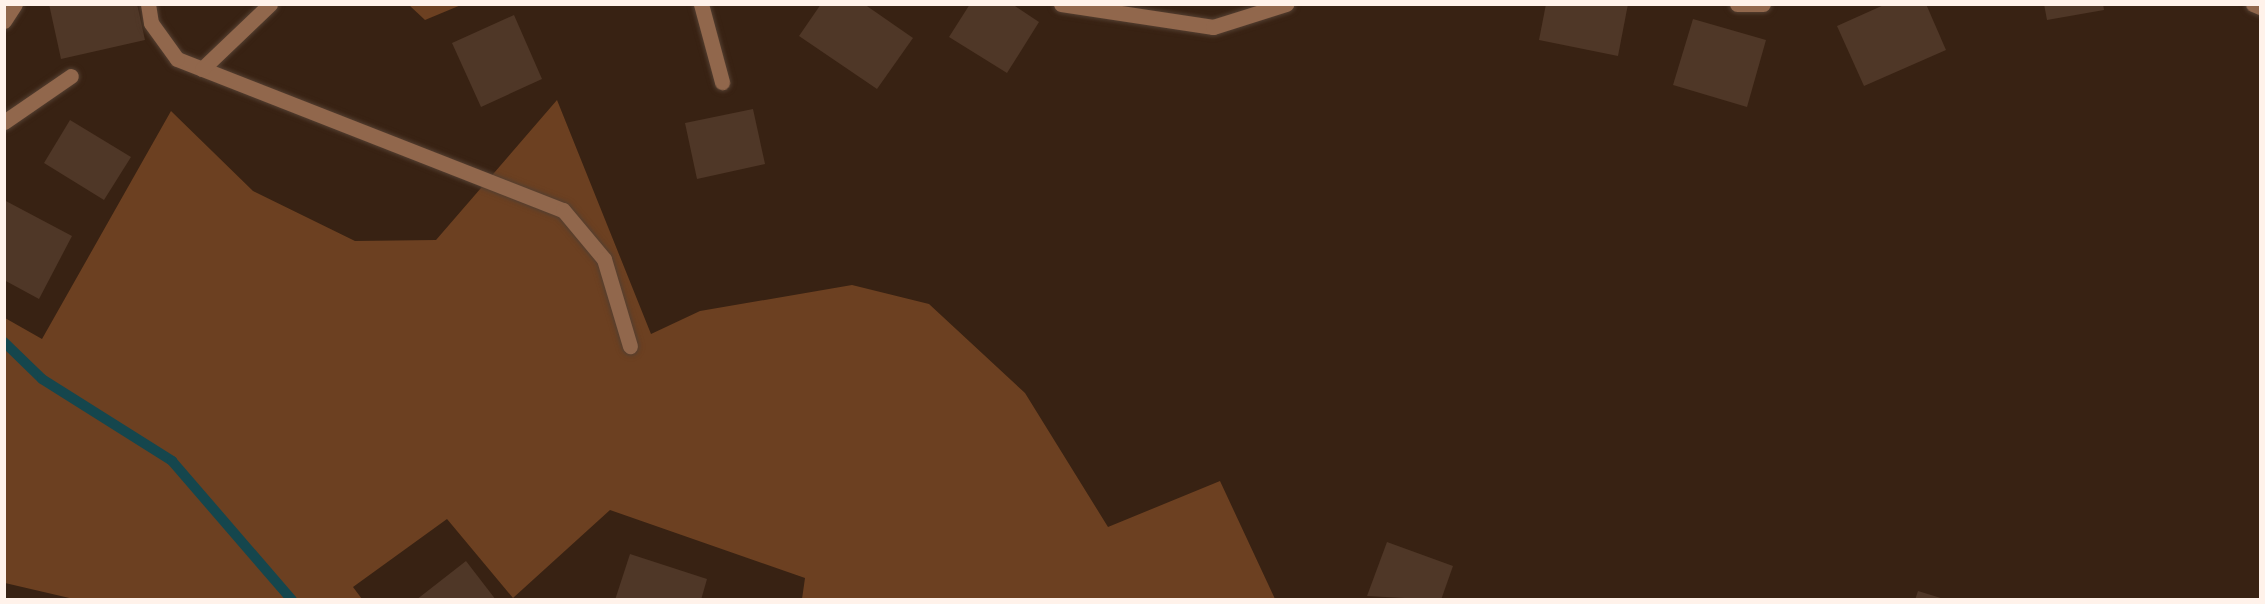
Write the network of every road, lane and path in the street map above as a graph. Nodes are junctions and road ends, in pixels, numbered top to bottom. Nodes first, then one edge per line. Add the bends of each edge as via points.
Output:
1 (15, 4) edge
2 (148, 4) edge
3 (270, 4) edge
4 (701, 4) edge
5 (1062, 4) edge
6 (1286, 4) edge
7 (1737, 4) edge
8 (1763, 4) edge
9 (2253, 4) edge
10 (2260, 8) edge
11 (4, 21) edge
12 (202, 69) junction
13 (71, 76) dead end
14 (722, 82) dead end
15 (4, 122) edge
16 (630, 346) dead end

1 - 11 street
2 - 12 street via 151,23 177,59
3 - 12 street
4 - 14 street
5 - 6 street via 1213,27
7 - 8 street
9 - 10 street
12 - 16 street via 563,210 604,259
13 - 15 street

